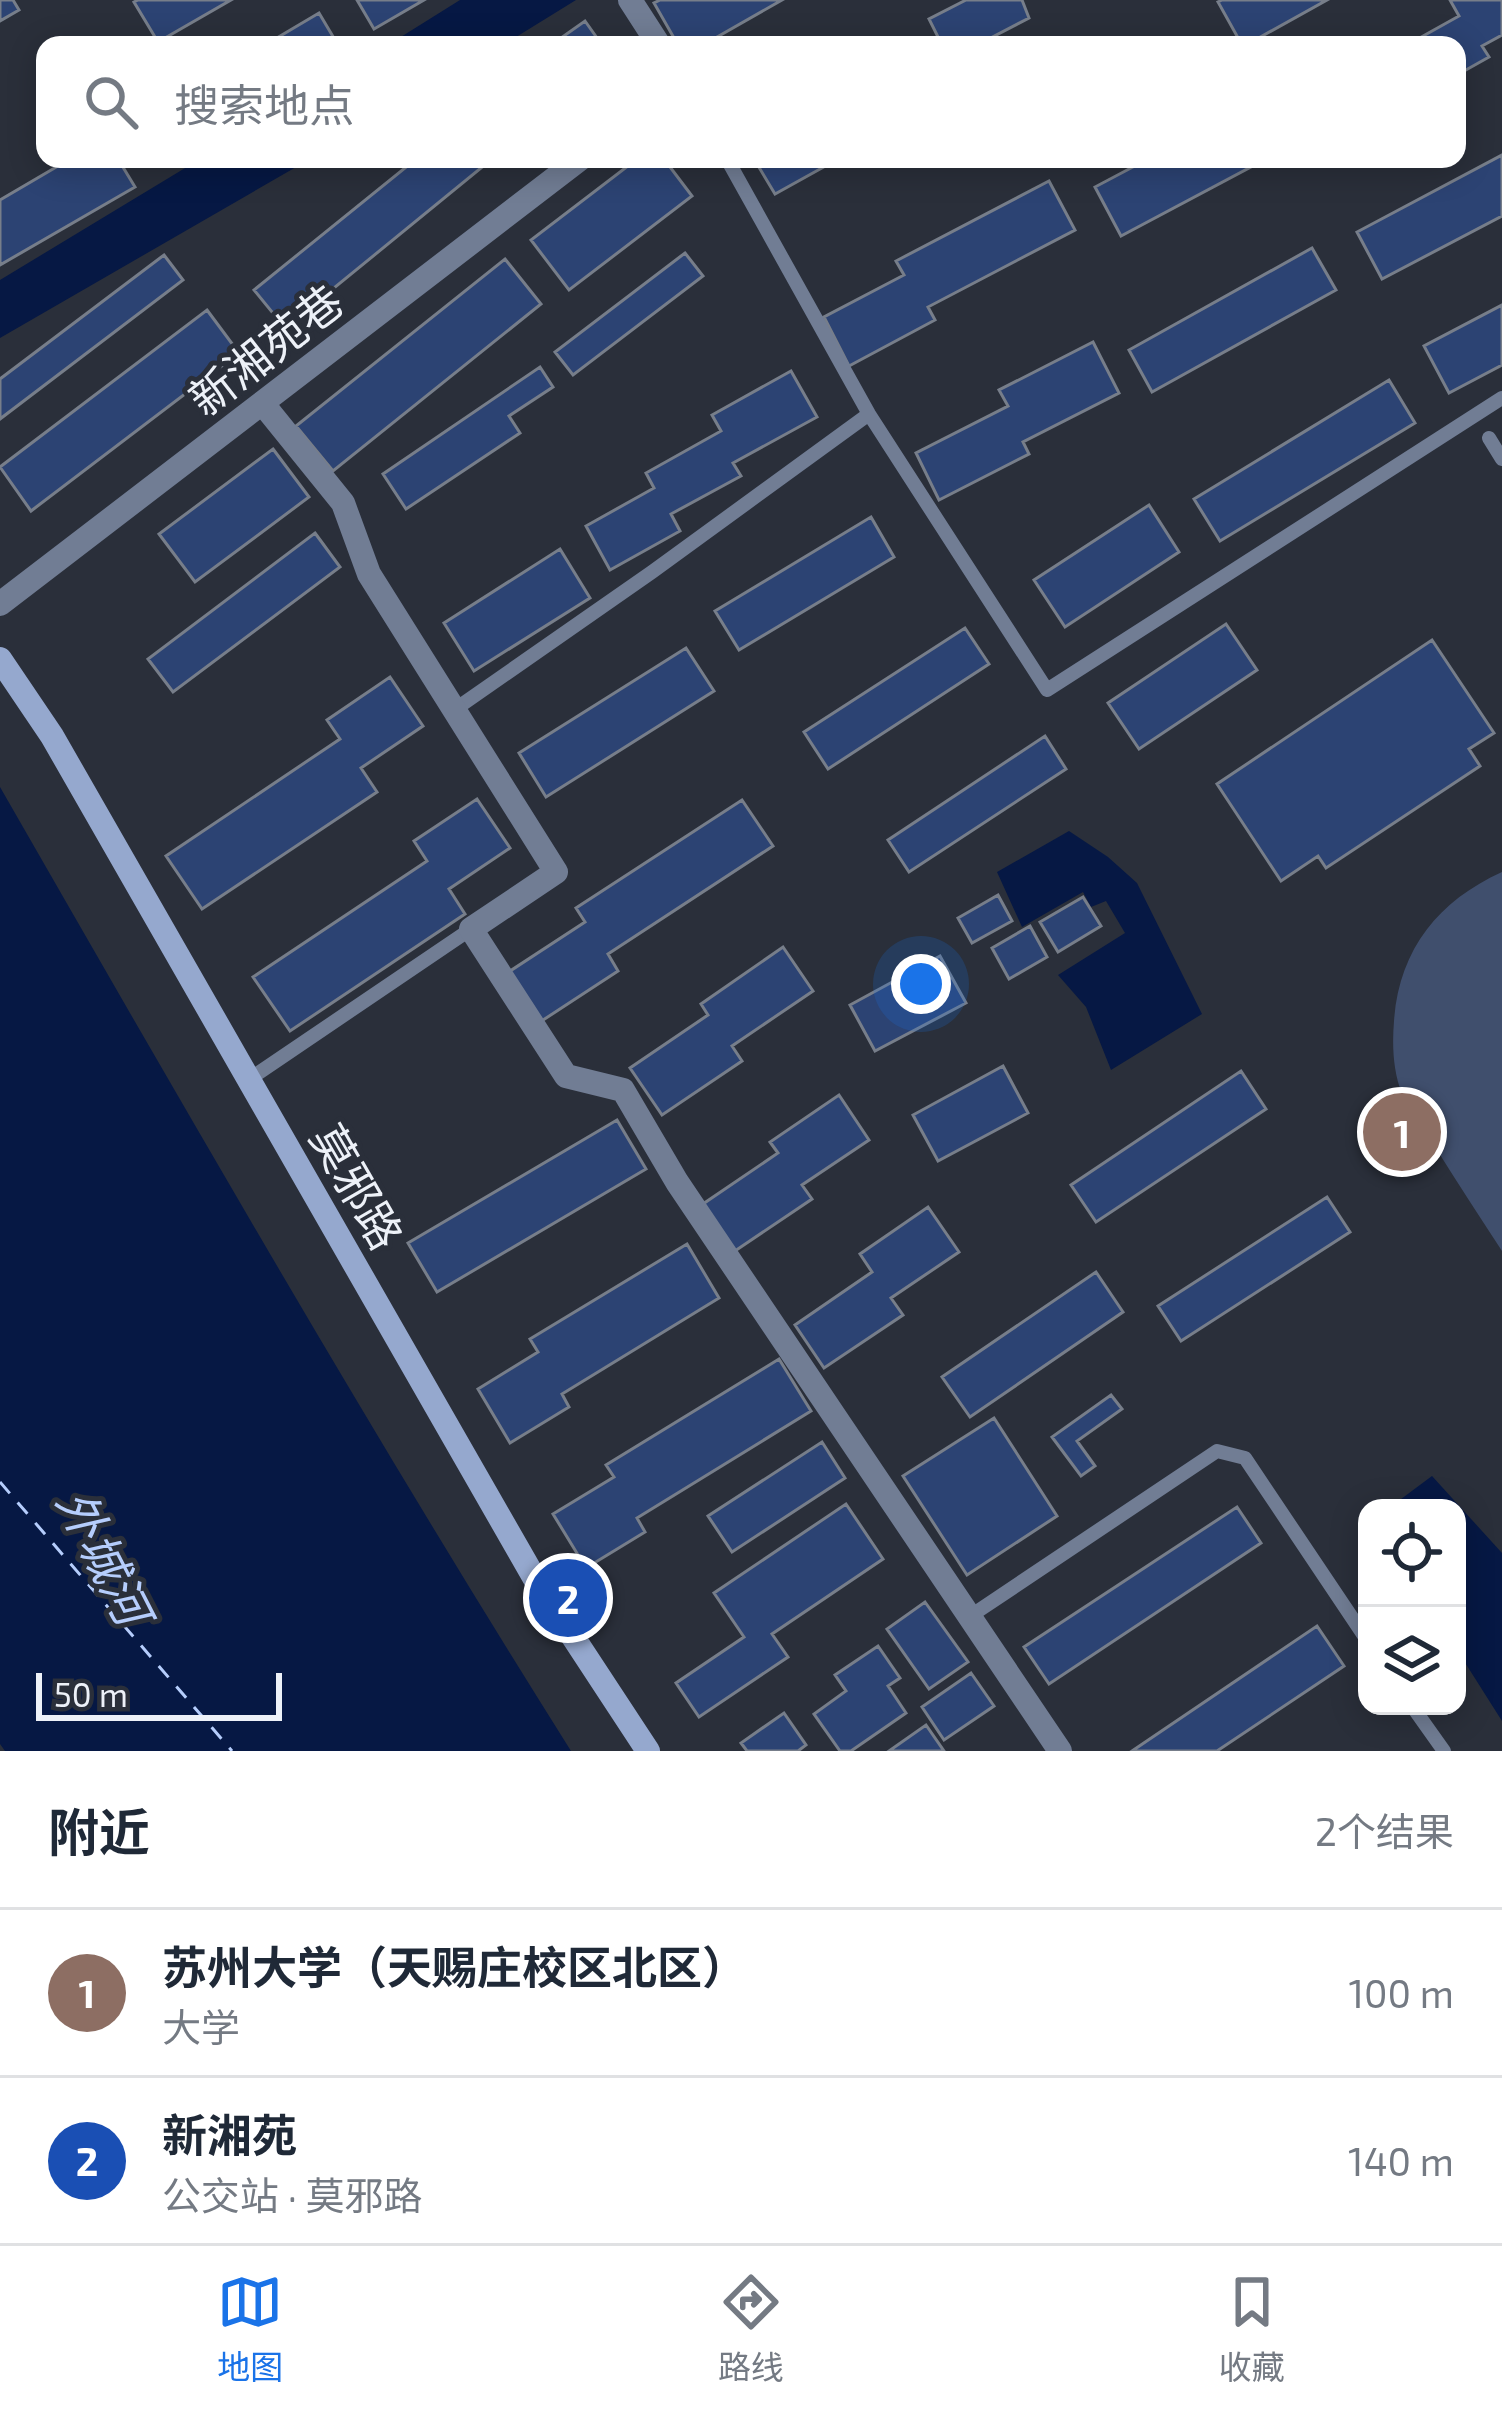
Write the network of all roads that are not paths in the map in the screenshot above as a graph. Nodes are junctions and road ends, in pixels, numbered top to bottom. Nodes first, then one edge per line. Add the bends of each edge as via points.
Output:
1 (631, 0) edge
2 (653, 36) edge
3 (568, 168) edge
4 (732, 168) edge
5 (1502, 398) edge
6 (263, 404) junction
7 (868, 413) junction
8 (1489, 438) dead end
9 (1502, 459) edge
10 (0, 604) edge
11 (0, 659) edge
12 (454, 710) junction
13 (471, 929) junction
14 (248, 1080) junction
15 (969, 1617) junction
16 (1358, 1627) edge
17 (1418, 1715) edge
18 (648, 1751) edge
19 (1060, 1751) edge
20 (1444, 1751) edge

1 - 2 street
3 - 6 street, 新湘苑巷
4 - 7 lane
5 - 7 lane via 1048,691
6 - 10 street, 新湘苑巷
6 - 12 street via 343,503 369,574
7 - 12 lane
8 - 9 lane
11 - 14 main road, 莫邪路
12 - 13 street via 556,872
13 - 14 lane
13 - 15 street via 566,1076 623,1090
14 - 18 main road, 莫邪路 via 535,1580
15 - 16 lane via 1217,1450 1245,1458
15 - 19 street
17 - 20 lane

